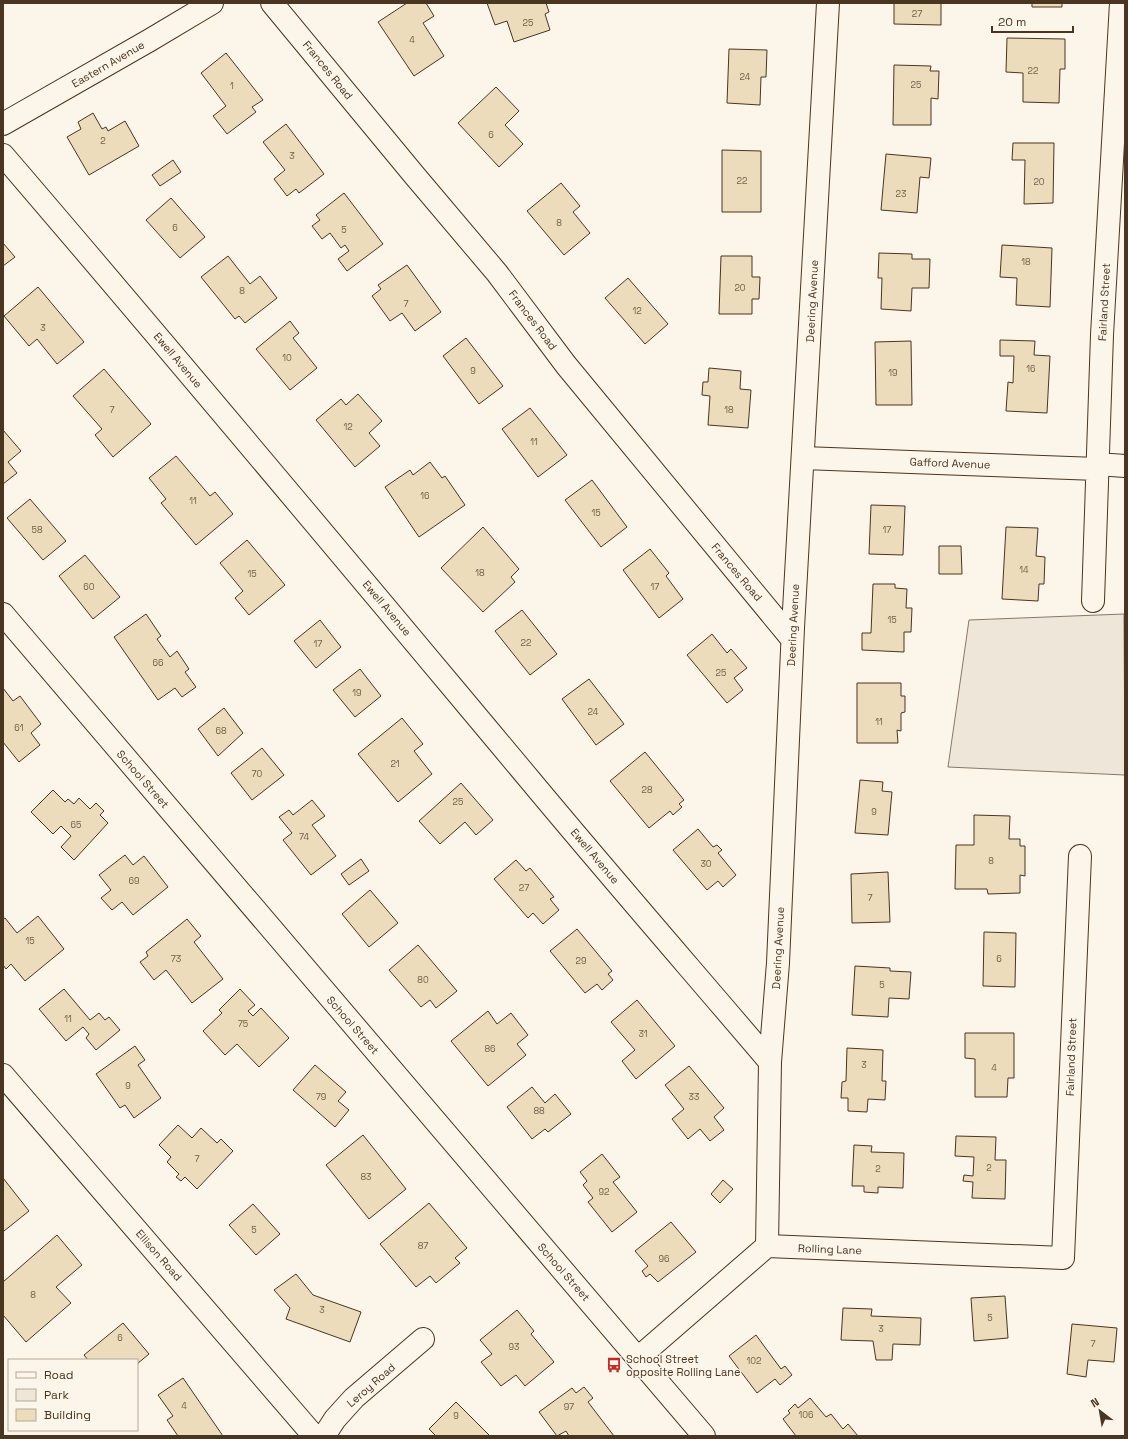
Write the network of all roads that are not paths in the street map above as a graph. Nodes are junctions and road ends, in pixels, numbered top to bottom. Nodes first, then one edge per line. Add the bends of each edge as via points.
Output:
1 (212, 3) edge
2 (272, 3) edge
3 (828, 3) edge
4 (1121, 3) edge
5 (3, 124) edge
6 (3, 156) edge
7 (803, 458) junction
8 (1097, 466) junction
9 (1125, 466) edge
10 (1093, 601) dead end
11 (3, 614) edge
12 (792, 639) junction
13 (1080, 856) dead end
14 (770, 1062) junction
15 (3, 1075) edge
16 (767, 1246) junction
17 (1063, 1258) joint
18 (424, 1339) dead end
19 (638, 1358) junction
20 (314, 1436) edge
21 (324, 1436) edge
22 (704, 1436) edge

1 - 5 street, Eastern Avenue
2 - 12 street, Frances Road via 498,273 566,365
3 - 7 street, Deering Avenue
4 - 8 street, Fairland Street
6 - 14 street, Ewell Avenue via 126,298
7 - 8 street, Gafford Avenue
7 - 12 street, Deering Avenue
8 - 9 street, Gafford Avenue
8 - 10 street, Fairland Street
11 - 19 street, School Street
12 - 14 street, Deering Avenue via 778,963
13 - 17 street, Fairland Street
14 - 16 street, Deering Avenue
15 - 20 street, Ellison Road
16 - 17 street, Rolling Lane
16 - 19 street
18 - 21 street, Leroy Road via 354,1398 335,1418
19 - 22 street, School Street

